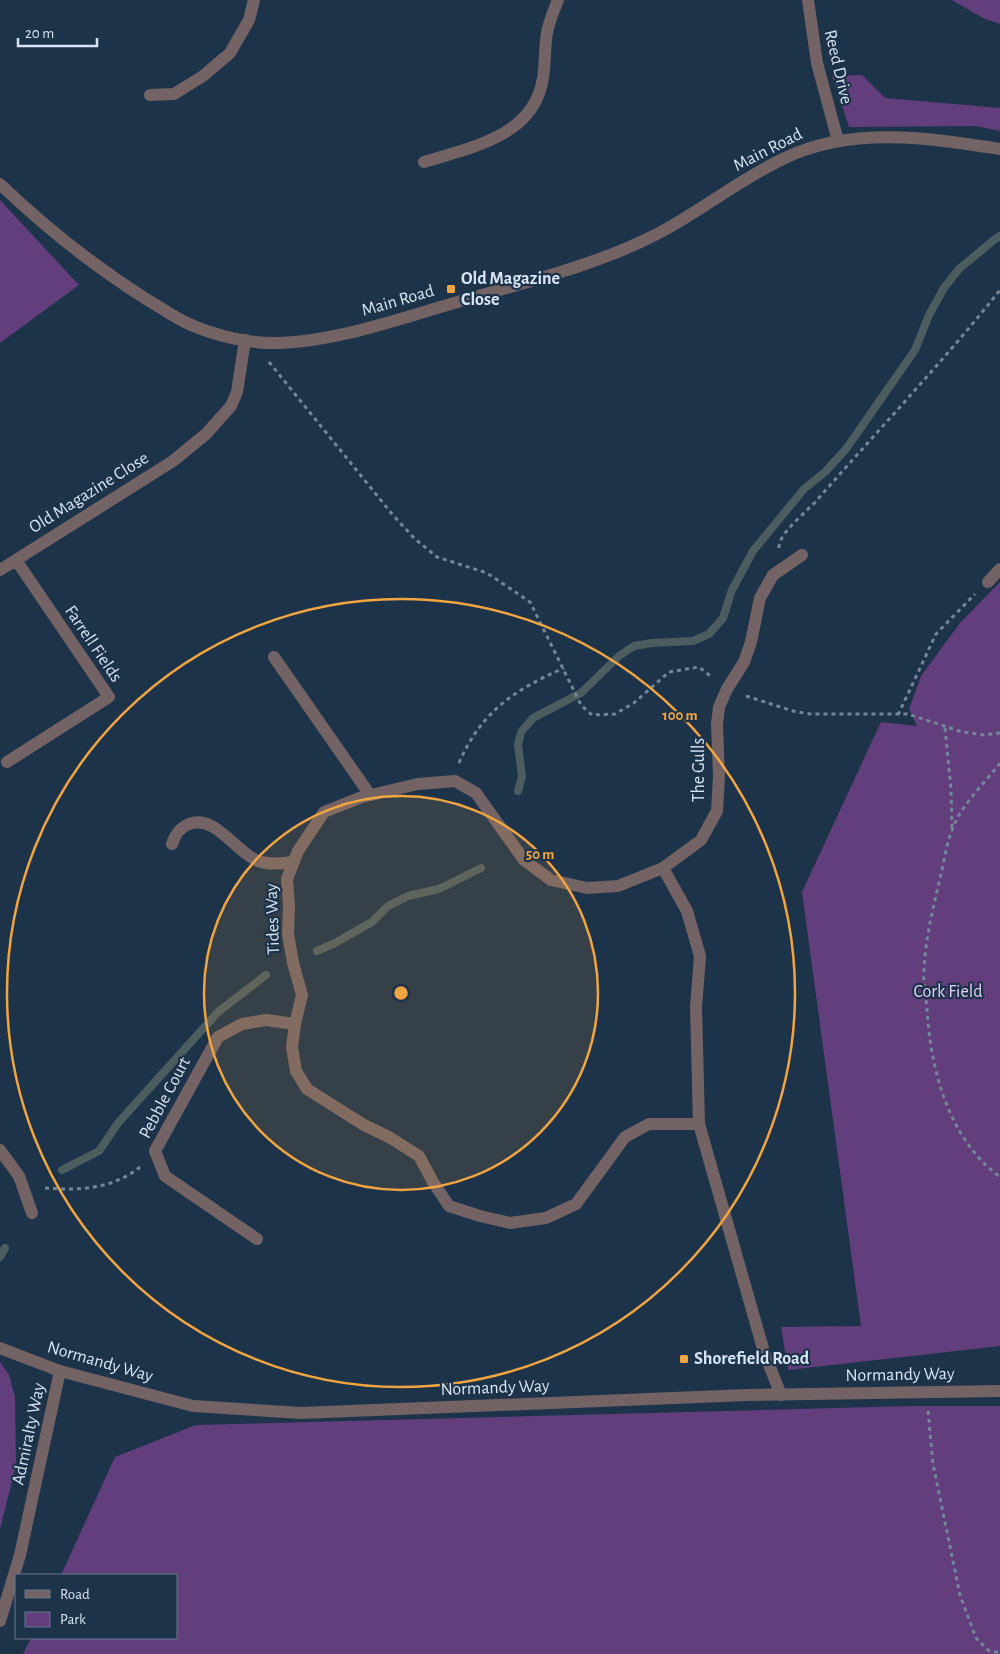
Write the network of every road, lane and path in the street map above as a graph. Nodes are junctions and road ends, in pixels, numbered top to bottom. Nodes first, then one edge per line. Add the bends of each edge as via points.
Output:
1 (254, 0) edge
2 (558, 0) edge
3 (808, 0) edge
4 (150, 95) dead end
5 (838, 141) junction
6 (1000, 149) edge
7 (424, 162) dead end
8 (0, 184) edge
9 (1000, 290) edge
10 (249, 341) junction
11 (802, 555) dead end
12 (16, 560) junction
13 (785, 567) junction
14 (1000, 569) edge
15 (0, 570) edge
16 (988, 582) joint
17 (274, 657) dead end
18 (564, 668) junction
19 (727, 689) junction
20 (898, 714) junction
21 (945, 728) junction
22 (1000, 733) edge
23 (7, 762) dead end
24 (1000, 763) edge
25 (455, 781) junction
26 (370, 795) junction
27 (952, 830) junction
28 (172, 844) dead end
29 (293, 862) junction
30 (662, 868) junction
31 (295, 1024) junction
32 (698, 1124) junction
33 (0, 1150) edge
34 (155, 1151) junction
35 (1000, 1177) edge
36 (24, 1187) junction
37 (32, 1213) dead end
38 (257, 1239) dead end
39 (0, 1348) edge
40 (60, 1371) junction
41 (1000, 1391) edge
42 (926, 1392) junction
43 (781, 1395) junction
44 (0, 1620) edge
45 (1000, 1653) edge

1 - 4 street via 249,20 230,53 203,76 174,94
2 - 7 street via 547,33 542,82 537,100 528,113 498,136
3 - 5 street, Reed Drive via 817,63
5 - 6 street, Main Road via 928,139
5 - 10 street, Main Road via 784,158 657,234 583,264 345,334 279,343
8 - 10 street, Main Road via 95,265 132,290 189,324
9 - 13 path via 940,364 784,533 778,542
10 - 12 street, Old Magazine Close via 231,406 206,434 173,460
10 - 18 path via 414,538 437,557 487,573 530,602
11 - 13 street, The Gulls
12 - 15 street, Old Magazine Close
12 - 23 street, Farrell Fields via 109,696
13 - 19 street, The Gulls via 773,575 760,598 744,662
14 - 16 street
16 - 20 path via 936,634
17 - 26 street
18 - 19 path via 581,706 592,715 615,714 634,703 669,672 687,668 700,667
18 - 25 path via 520,690 499,706 466,746
19 - 20 path via 810,714
19 - 30 street, The Gulls via 719,706 717,724 717,811 701,840
20 - 21 path via 908,714
21 - 22 path via 985,735
21 - 27 path
24 - 27 path via 961,812
25 - 26 street, Tides Way via 418,784
25 - 30 street via 476,793 524,860 551,880 587,888 618,886
26 - 29 street, Tides Way via 324,812
27 - 35 path via 931,918 925,959 924,982 932,1058 937,1080 956,1123 972,1150
28 - 29 street via 175,834 196,821 219,831 257,860 271,864
29 - 31 street, Tides Way via 287,879 288,934 302,995
30 - 32 street via 687,911 700,956 696,1007
31 - 32 street, Tides Way via 292,1047 296,1071 307,1089 419,1156 449,1206 480,1216 510,1222 546,1218 576,1204 625,1137 649,1124
31 - 34 street, Pebble Court via 266,1020 242,1024 218,1037
32 - 43 street via 764,1352
33 - 36 street
34 - 36 path via 130,1175 111,1184 58,1189
34 - 38 street, Pebble Court via 165,1176
36 - 37 street
39 - 40 street, Normandy Way
40 - 43 street, Normandy Way via 193,1406 301,1413
40 - 44 street, Admiralty Way via 20,1555
41 - 42 street, Normandy Way
42 - 43 street, Normandy Way
42 - 45 path via 933,1464 960,1595 976,1638 988,1650

